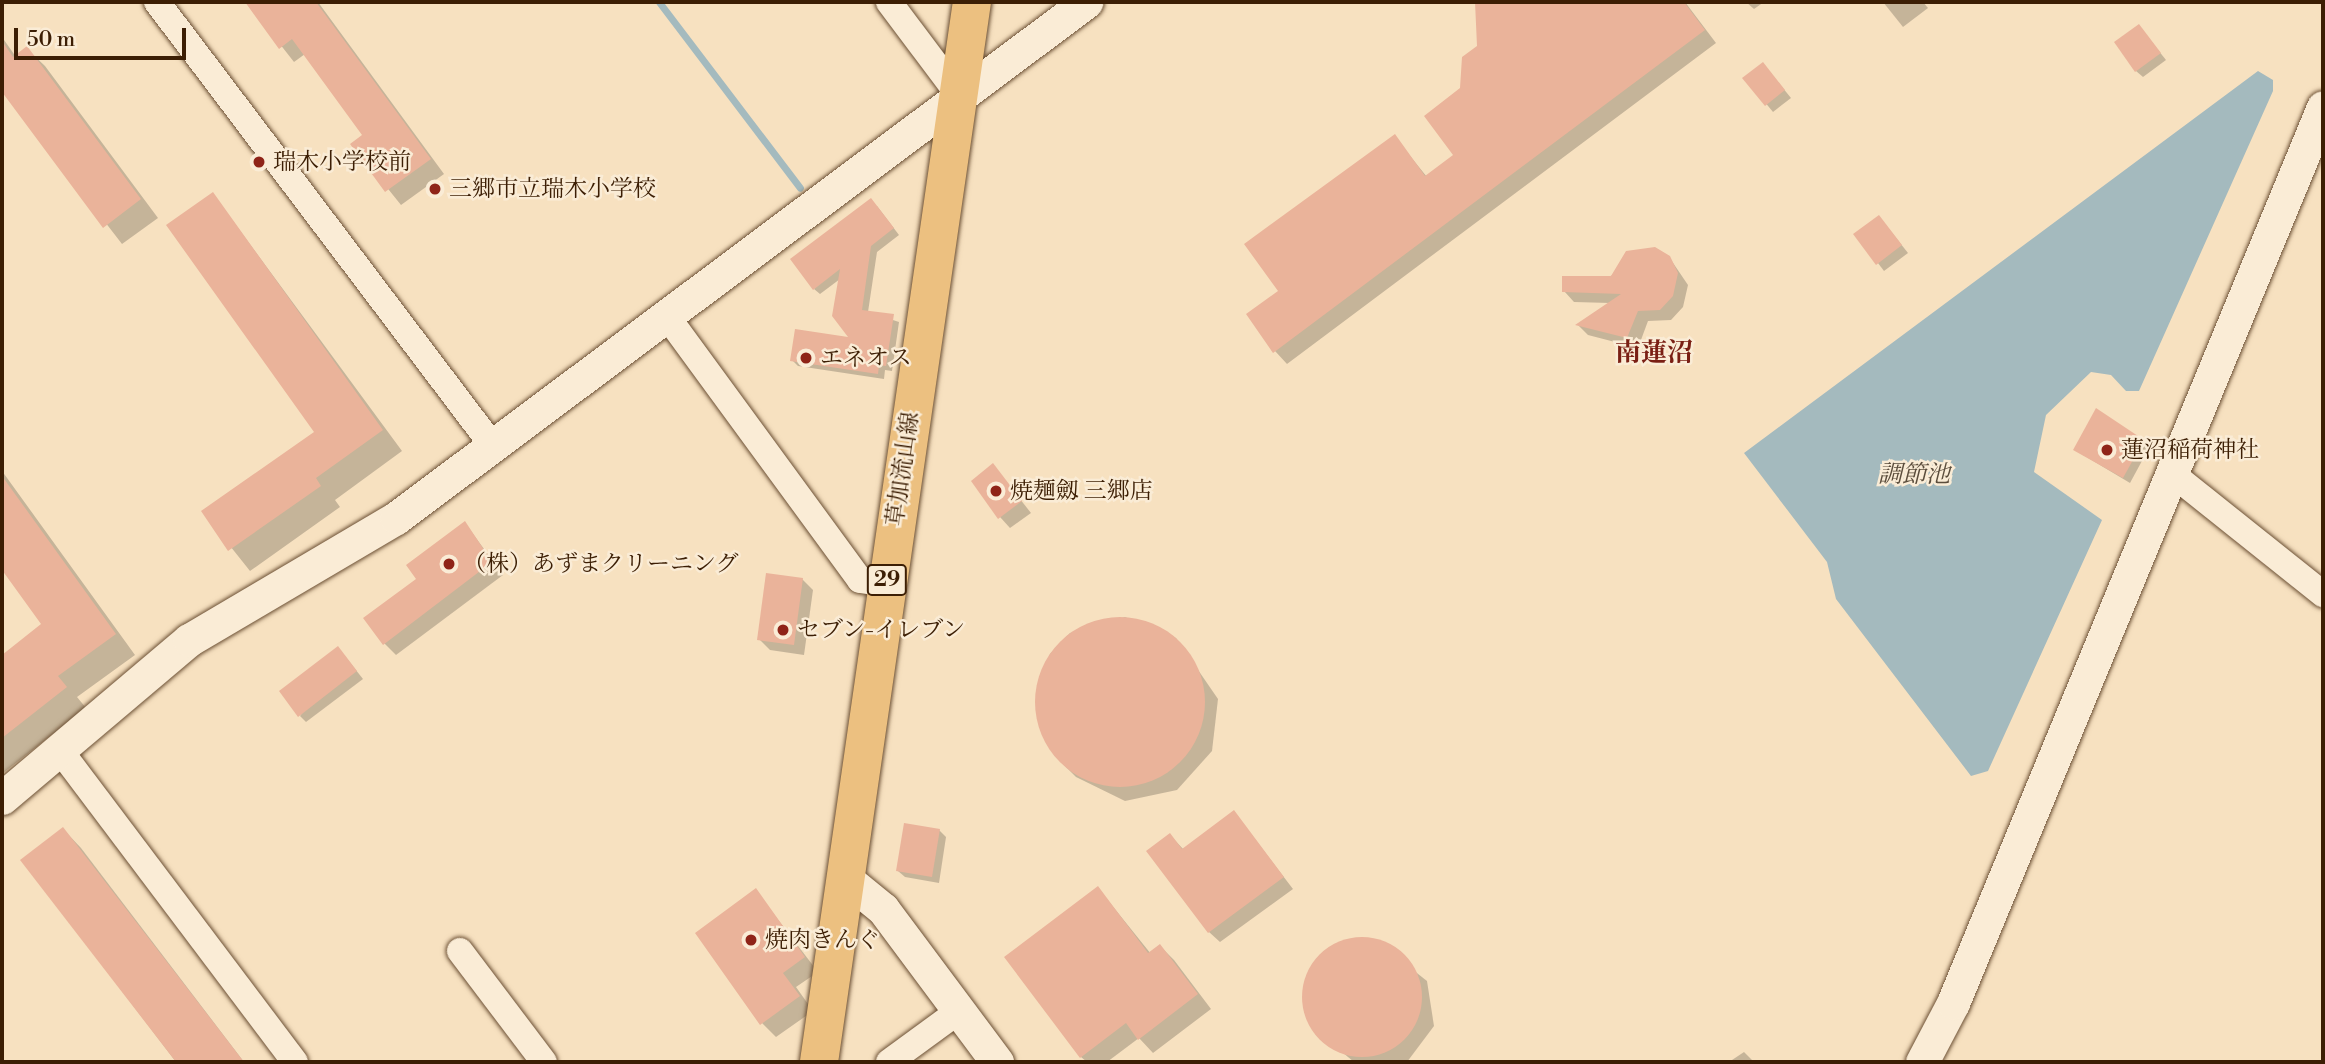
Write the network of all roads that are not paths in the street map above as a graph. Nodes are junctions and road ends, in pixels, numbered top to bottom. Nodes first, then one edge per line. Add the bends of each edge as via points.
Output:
1 (156, 2) edge
2 (888, 2) edge
3 (972, 2) edge
4 (1086, 2) edge
5 (957, 96) junction
6 (2323, 107) edge
7 (666, 315) junction
8 (492, 445) junction
9 (2170, 472) junction
10 (887, 584) junction
11 (2323, 594) edge
12 (60, 749) junction
13 (2, 798) edge
14 (845, 878) junction
15 (460, 951) dead end
16 (959, 1011) junction
17 (295, 1062) edge
18 (544, 1062) edge
19 (818, 1062) edge
20 (889, 1062) edge
21 (997, 1062) edge
22 (1922, 1062) edge

1 - 8 street
2 - 5 street
3 - 5 main road, 草加流山線 / 29
4 - 5 street
5 - 7 street
5 - 10 main road, 草加流山線 / 29
6 - 9 street
7 - 8 street
7 - 10 street via 860,580
8 - 12 street via 371,535 189,640
9 - 11 street
9 - 22 street via 1953,1003
10 - 14 main road, 草加流山線 / 29
12 - 13 street
12 - 17 street
14 - 16 street via 883,909
14 - 19 main road, 草加流山線 / 29
15 - 18 street
16 - 20 street
16 - 21 street

